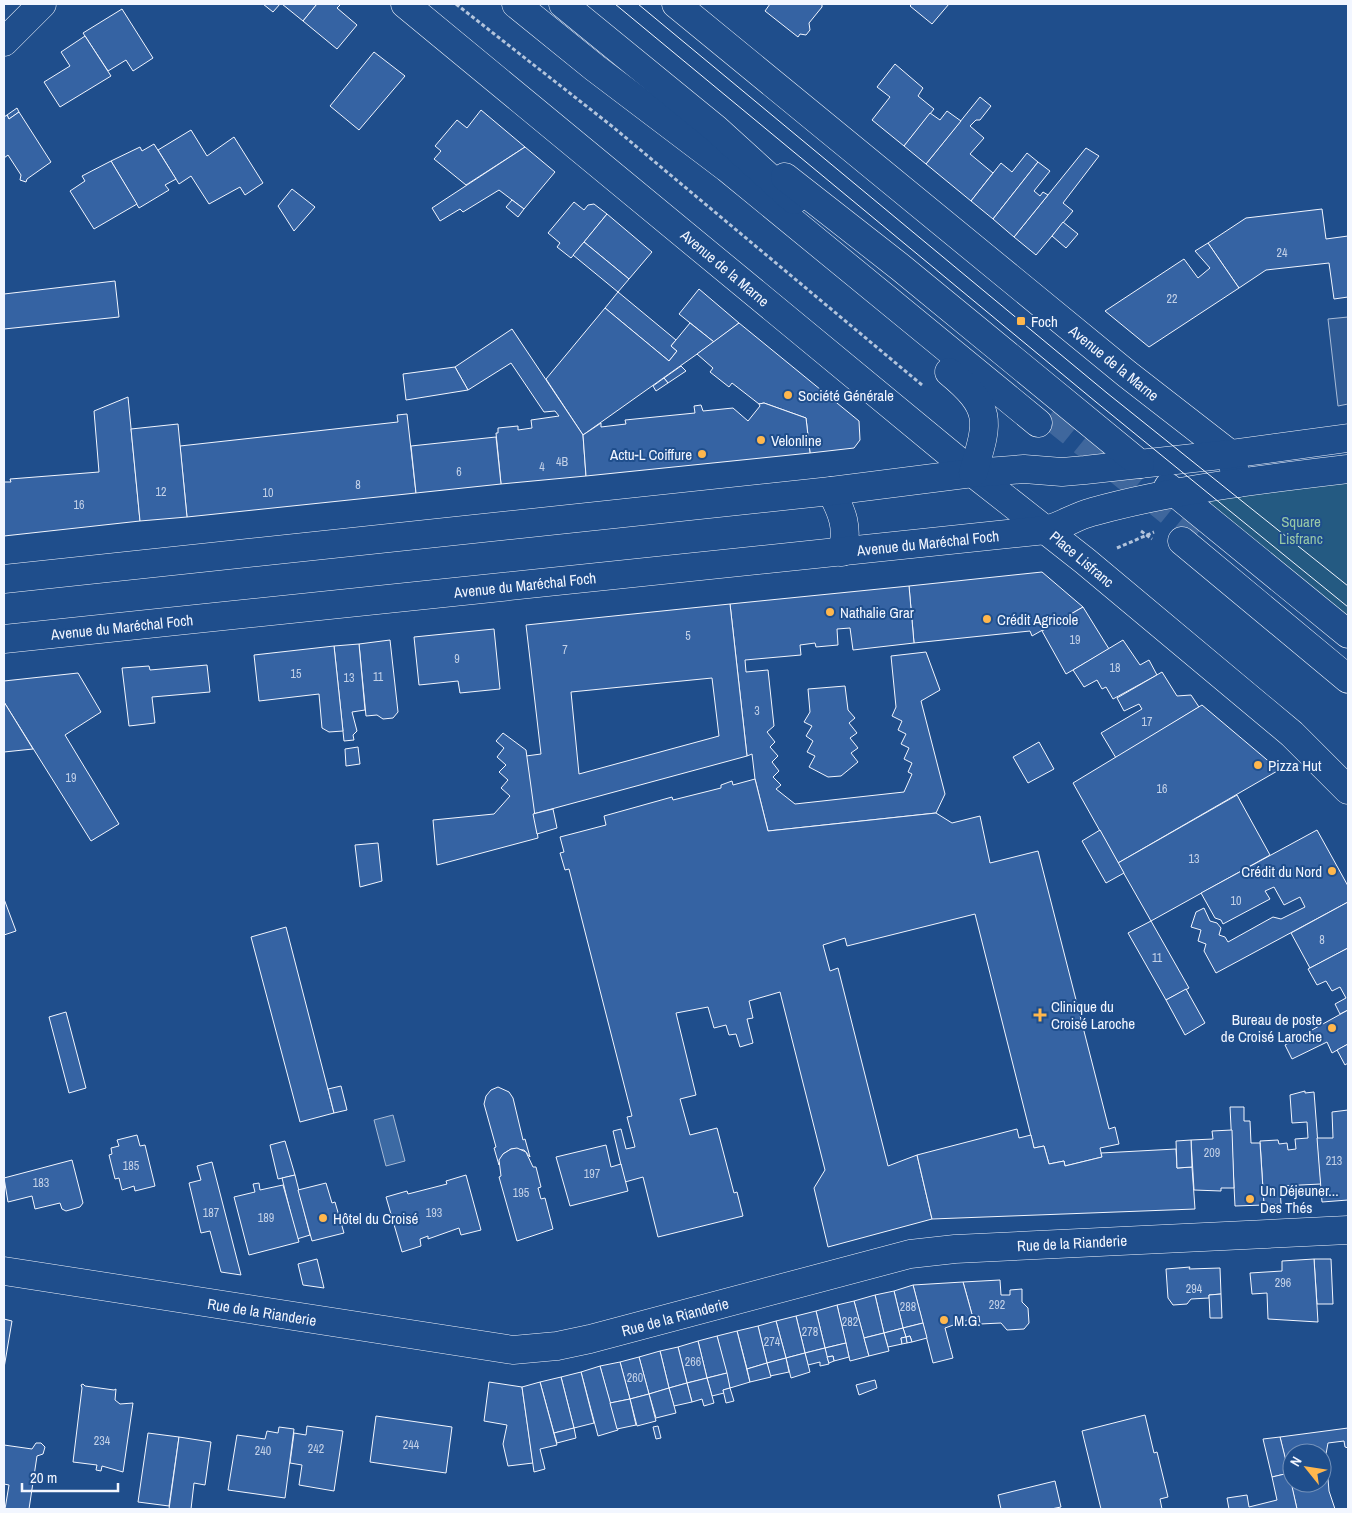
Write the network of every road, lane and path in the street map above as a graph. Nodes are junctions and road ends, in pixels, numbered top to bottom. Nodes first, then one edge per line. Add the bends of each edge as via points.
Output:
1 (42, 4) edge
2 (405, 4) edge
3 (456, 4) edge
4 (516, 4) edge
5 (564, 4) edge
6 (676, 4) edge
7 (4, 42) edge
8 (595, 68) junction
9 (716, 129) junction
10 (928, 391) dead end
11 (1348, 438) edge
12 (1230, 454) junction
13 (1140, 464) junction
14 (1348, 469) edge
15 (973, 473) junction
16 (1238, 483) junction
17 (831, 490) junction
18 (1178, 494) junction
19 (1108, 508) junction
20 (1046, 530) junction
21 (1147, 535) dead end
22 (842, 552) junction
23 (4, 579) edge
24 (1348, 634) edge
25 (4, 639) edge
26 (1348, 661) edge
27 (1348, 679) edge
28 (1348, 790) edge
29 (1348, 1230) edge
30 (4, 1271) edge

1 - 7 main road
2 - 15 main road, Avenue de la Marne
3 - 10 path via 613,127
4 - 8 main road
5 - 9 main road
6 - 12 main road, Avenue de la Marne via 1127,374
8 - 9 main road via 727,168 1044,419
8 - 15 main road via 691,158 974,394 985,429
9 - 13 main road via 818,202
11 - 12 main road
12 - 13 main road
12 - 16 main road
13 - 15 main road via 1062,472
13 - 18 main road
14 - 16 main road, Place Lisfranc
15 - 17 main road
15 - 20 main road, Avenue de la Marne
16 - 18 main road, Place Lisfranc
17 - 22 main road via 845,524
17 - 23 main road
18 - 19 main road, Place Lisfranc
18 - 24 main road
19 - 20 main road, Place Lisfranc
19 - 21 path
20 - 22 main road, Avenue du Maréchal Foch
20 - 28 main road, Place Lisfranc via 1292,734
22 - 25 main road, Avenue du Maréchal Foch
26 - 27 main road via 1190,537
29 - 30 main road, Rue de la Rianderie via 955,1249 910,1254 590,1339 513,1350

